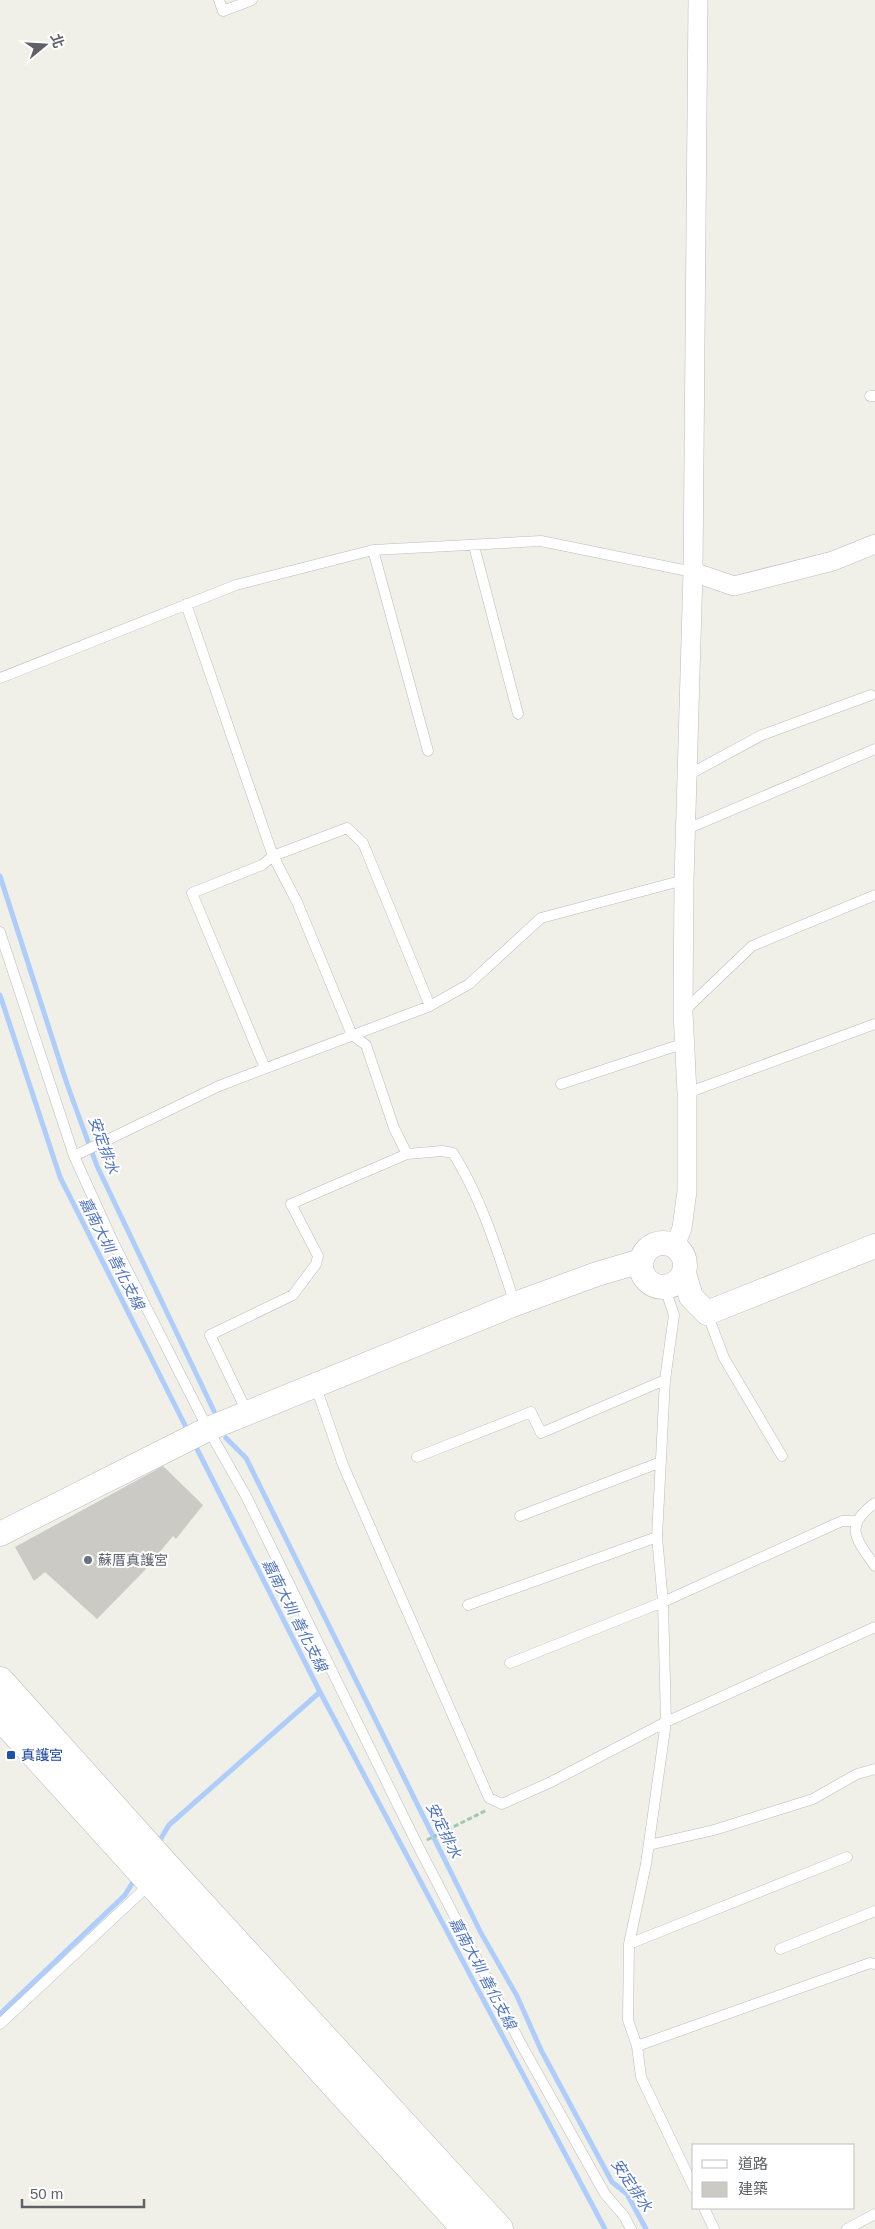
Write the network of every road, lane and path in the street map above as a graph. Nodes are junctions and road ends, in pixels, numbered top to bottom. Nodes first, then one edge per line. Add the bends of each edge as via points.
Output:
1 (219, 0) edge
2 (252, 0) edge
3 (698, 0) edge
4 (875, 544) edge
5 (474, 546) junction
6 (373, 550) junction
7 (693, 572) junction
8 (186, 604) junction
9 (0, 678) edge
10 (871, 694) dead end
11 (518, 714) dead end
12 (875, 749) edge
13 (428, 751) dead end
14 (688, 775) junction
15 (687, 829) junction
16 (273, 856) junction
17 (684, 880) junction
18 (875, 895) edge
19 (0, 932) edge
20 (430, 1006) junction
21 (683, 1012) junction
22 (875, 1024) edge
23 (352, 1035) junction
24 (685, 1043) junction
25 (265, 1068) junction
26 (560, 1084) dead end
27 (687, 1093) junction
28 (407, 1154) junction
29 (74, 1156) junction
30 (675, 1246) junction
31 (875, 1246) edge
32 (641, 1261) junction
33 (684, 1273) junction
34 (665, 1288) junction
35 (515, 1304) junction
36 (707, 1313) junction
37 (665, 1380) junction
38 (316, 1387) junction
39 (248, 1414) junction
40 (197, 1435) junction
41 (782, 1456) dead end
42 (417, 1457) dead end
43 (661, 1462) junction
44 (875, 1503) edge
45 (520, 1516) dead end
46 (856, 1521) junction
47 (0, 1534) edge
48 (657, 1536) junction
49 (875, 1566) edge
50 (663, 1602) junction
51 (468, 1605) dead end
52 (875, 1627) edge
53 (510, 1663) dead end
54 (0, 1681) edge
55 (0, 1716) edge
56 (666, 1722) junction
57 (875, 1769) edge
58 (489, 1798) junction
59 (422, 1842) dead end
60 (649, 1846) junction
61 (846, 1857) dead end
62 (159, 1874) junction
63 (875, 1911) edge
64 (629, 1944) junction
65 (780, 1948) dead end
66 (875, 1964) edge
67 (0, 2024) edge
68 (637, 2046) junction
69 (692, 2184) edge
70 (704, 2209) edge
71 (875, 2214) edge
72 (466, 2229) edge
73 (500, 2229) edge
74 (631, 2229) edge
75 (714, 2229) edge
76 (847, 2229) edge

1 - 2 lane via 223,11
3 - 7 street
4 - 7 street via 833,561 734,586
5 - 6 lane
5 - 7 lane via 541,541
5 - 11 lane
6 - 8 lane via 236,585
6 - 13 lane
7 - 14 street
8 - 9 lane
8 - 16 lane
10 - 14 lane via 762,735
12 - 15 lane
14 - 15 street
15 - 17 street
16 - 20 lane via 347,828 363,843
16 - 23 lane via 297,902
16 - 25 lane via 262,865 192,893
17 - 20 lane via 541,918 469,984
17 - 21 street
18 - 21 lane via 752,946
19 - 29 lane
20 - 23 lane
21 - 24 street
22 - 27 lane
23 - 25 lane
23 - 28 lane via 366,1045 394,1128
24 - 26 lane
24 - 27 street
25 - 29 lane via 219,1086
27 - 30 street via 687,1191 682,1228
28 - 35 lane via 442,1150 453,1153 465,1172 492,1236
28 - 39 lane via 291,1204 318,1256 316,1264 294,1295 210,1335
29 - 40 lane
30 - 32 street via 661,1242 654,1244 643,1254
30 - 33 street via 684,1258
31 - 36 street
32 - 34 street via 646,1280
32 - 35 street
33 - 34 street via 677,1283
33 - 36 street via 691,1297
34 - 37 lane via 674,1315
35 - 38 street
36 - 41 lane via 724,1358
37 - 42 lane via 540,1433 532,1412
37 - 43 lane
38 - 39 street
38 - 58 lane via 343,1465
39 - 40 street
40 - 47 street
40 - 74 lane via 246,1496 521,2044 605,2194
43 - 45 lane
43 - 48 lane
44 - 46 lane
46 - 49 lane via 859,1543
46 - 50 lane via 842,1521
48 - 50 lane
48 - 51 lane
50 - 53 lane
50 - 56 lane
52 - 56 lane
54 - 62 main road
55 - 62 main road
56 - 58 lane via 502,1804
56 - 60 lane
57 - 60 lane via 857,1774 813,1799 714,1830
58 - 59 path via 488,1810
60 - 64 lane
61 - 64 lane
62 - 67 lane
62 - 72 main road
62 - 73 main road
63 - 65 lane
64 - 68 lane via 628,2020
66 - 68 lane via 870,1962
68 - 69 lane via 641,2078
70 - 75 lane
71 - 76 lane

